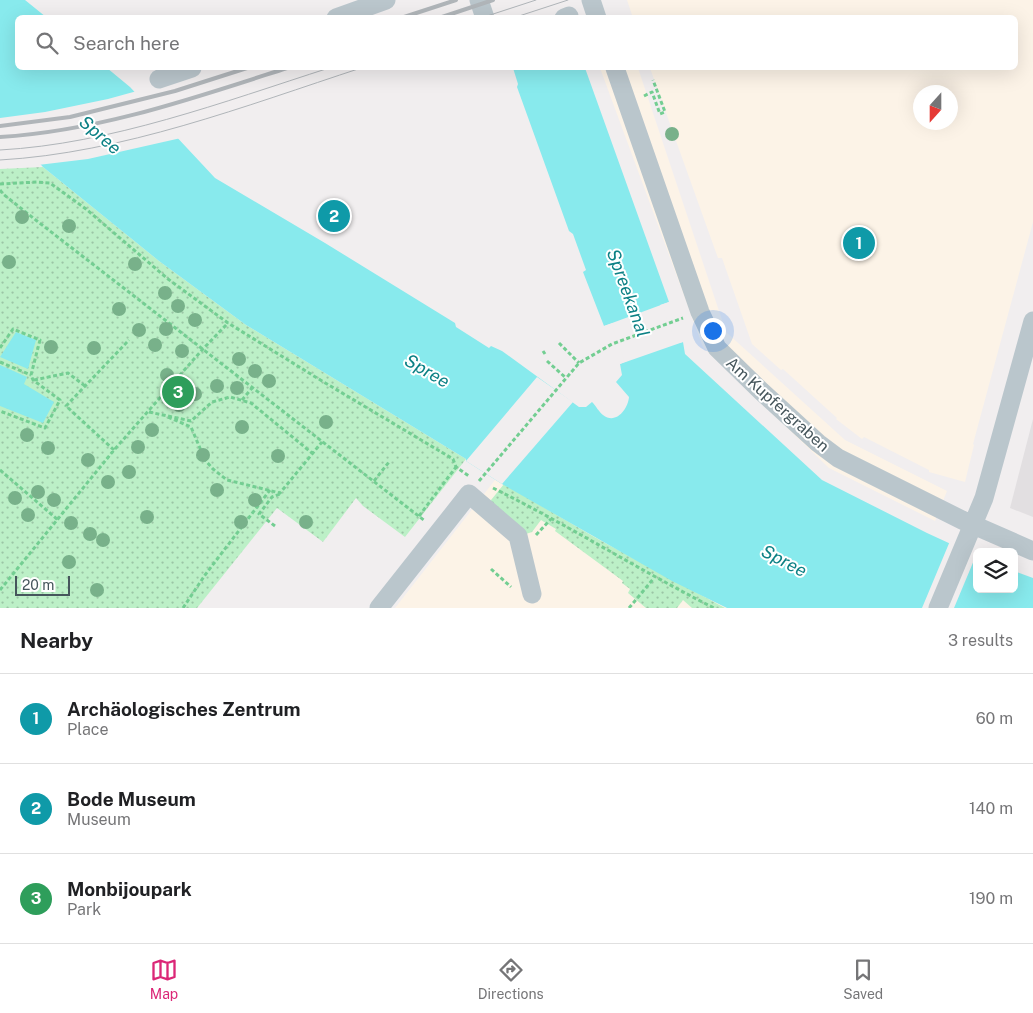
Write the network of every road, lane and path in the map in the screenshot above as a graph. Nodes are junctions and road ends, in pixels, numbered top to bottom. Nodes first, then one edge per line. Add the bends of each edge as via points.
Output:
1 (386, 0) edge
2 (479, 0) edge
3 (591, 0) edge
4 (344, 15) edge
5 (484, 15) edge
6 (596, 15) edge
7 (186, 70) edge
8 (616, 70) edge
9 (159, 79) dead end
10 (653, 80) dead end
11 (652, 92) dead end
12 (0, 184) edge
13 (0, 190) edge
14 (676, 321) dead end
15 (1033, 321) edge
16 (228, 323) junction
17 (129, 340) dead end
18 (559, 342) dead end
19 (0, 348) edge
20 (202, 350) junction
21 (546, 361) dead end
22 (0, 362) edge
23 (578, 363) junction
24 (31, 375) junction
25 (566, 378) junction
26 (33, 380) junction
27 (85, 386) junction
28 (252, 388) junction
29 (242, 400) junction
30 (0, 411) edge
31 (148, 412) junction
32 (168, 417) junction
33 (322, 442) junction
34 (114, 450) junction
35 (312, 453) junction
36 (389, 462) dead end
37 (0, 470) edge
38 (484, 475) dead end
39 (374, 481) junction
40 (474, 488) junction
41 (270, 490) junction
42 (280, 493) junction
43 (58, 520) junction
44 (972, 525) junction
45 (275, 526) dead end
46 (1033, 551) edge
47 (654, 578) junction
48 (0, 590) edge
49 (532, 594) dead end
50 (183, 608) edge
51 (380, 608) edge
52 (629, 608) edge
53 (714, 608) edge
54 (938, 608) edge

1 - 4 street
2 - 5 street
3 - 6 street
7 - 9 street
8 - 44 street, Am Kupfergraben via 700,312 717,348 768,398 838,458
10 - 11 path via 665,112 660,114
12 - 16 path via 50,183 86,209 168,279
13 - 20 path
14 - 23 path via 612,344
15 - 44 street via 997,456
16 - 20 path
16 - 39 path via 453,459 456,467 419,516
17 - 27 path
18 - 23 path
19 - 24 path via 13,329 40,340
20 - 28 path
20 - 31 path
21 - 25 path
22 - 24 path
23 - 25 path
24 - 26 path
25 - 38 path
26 - 27 path via 68,373
26 - 30 path via 60,400 45,428
27 - 34 path via 66,406
28 - 29 path
28 - 33 path
29 - 32 path via 230,397 212,402 191,421
29 - 35 path via 251,402
31 - 32 path
31 - 34 path
32 - 41 path via 191,427 205,460 213,470 228,480
33 - 35 path
33 - 39 path
34 - 43 path
35 - 42 path
36 - 39 path
37 - 43 path
40 - 47 path via 551,519
40 - 49 street via 518,536
40 - 51 street
41 - 42 path
41 - 50 path
42 - 45 path via 272,497 259,514
43 - 48 path
44 - 46 street, Am Kupfergraben
44 - 54 street
47 - 52 path
47 - 53 path

